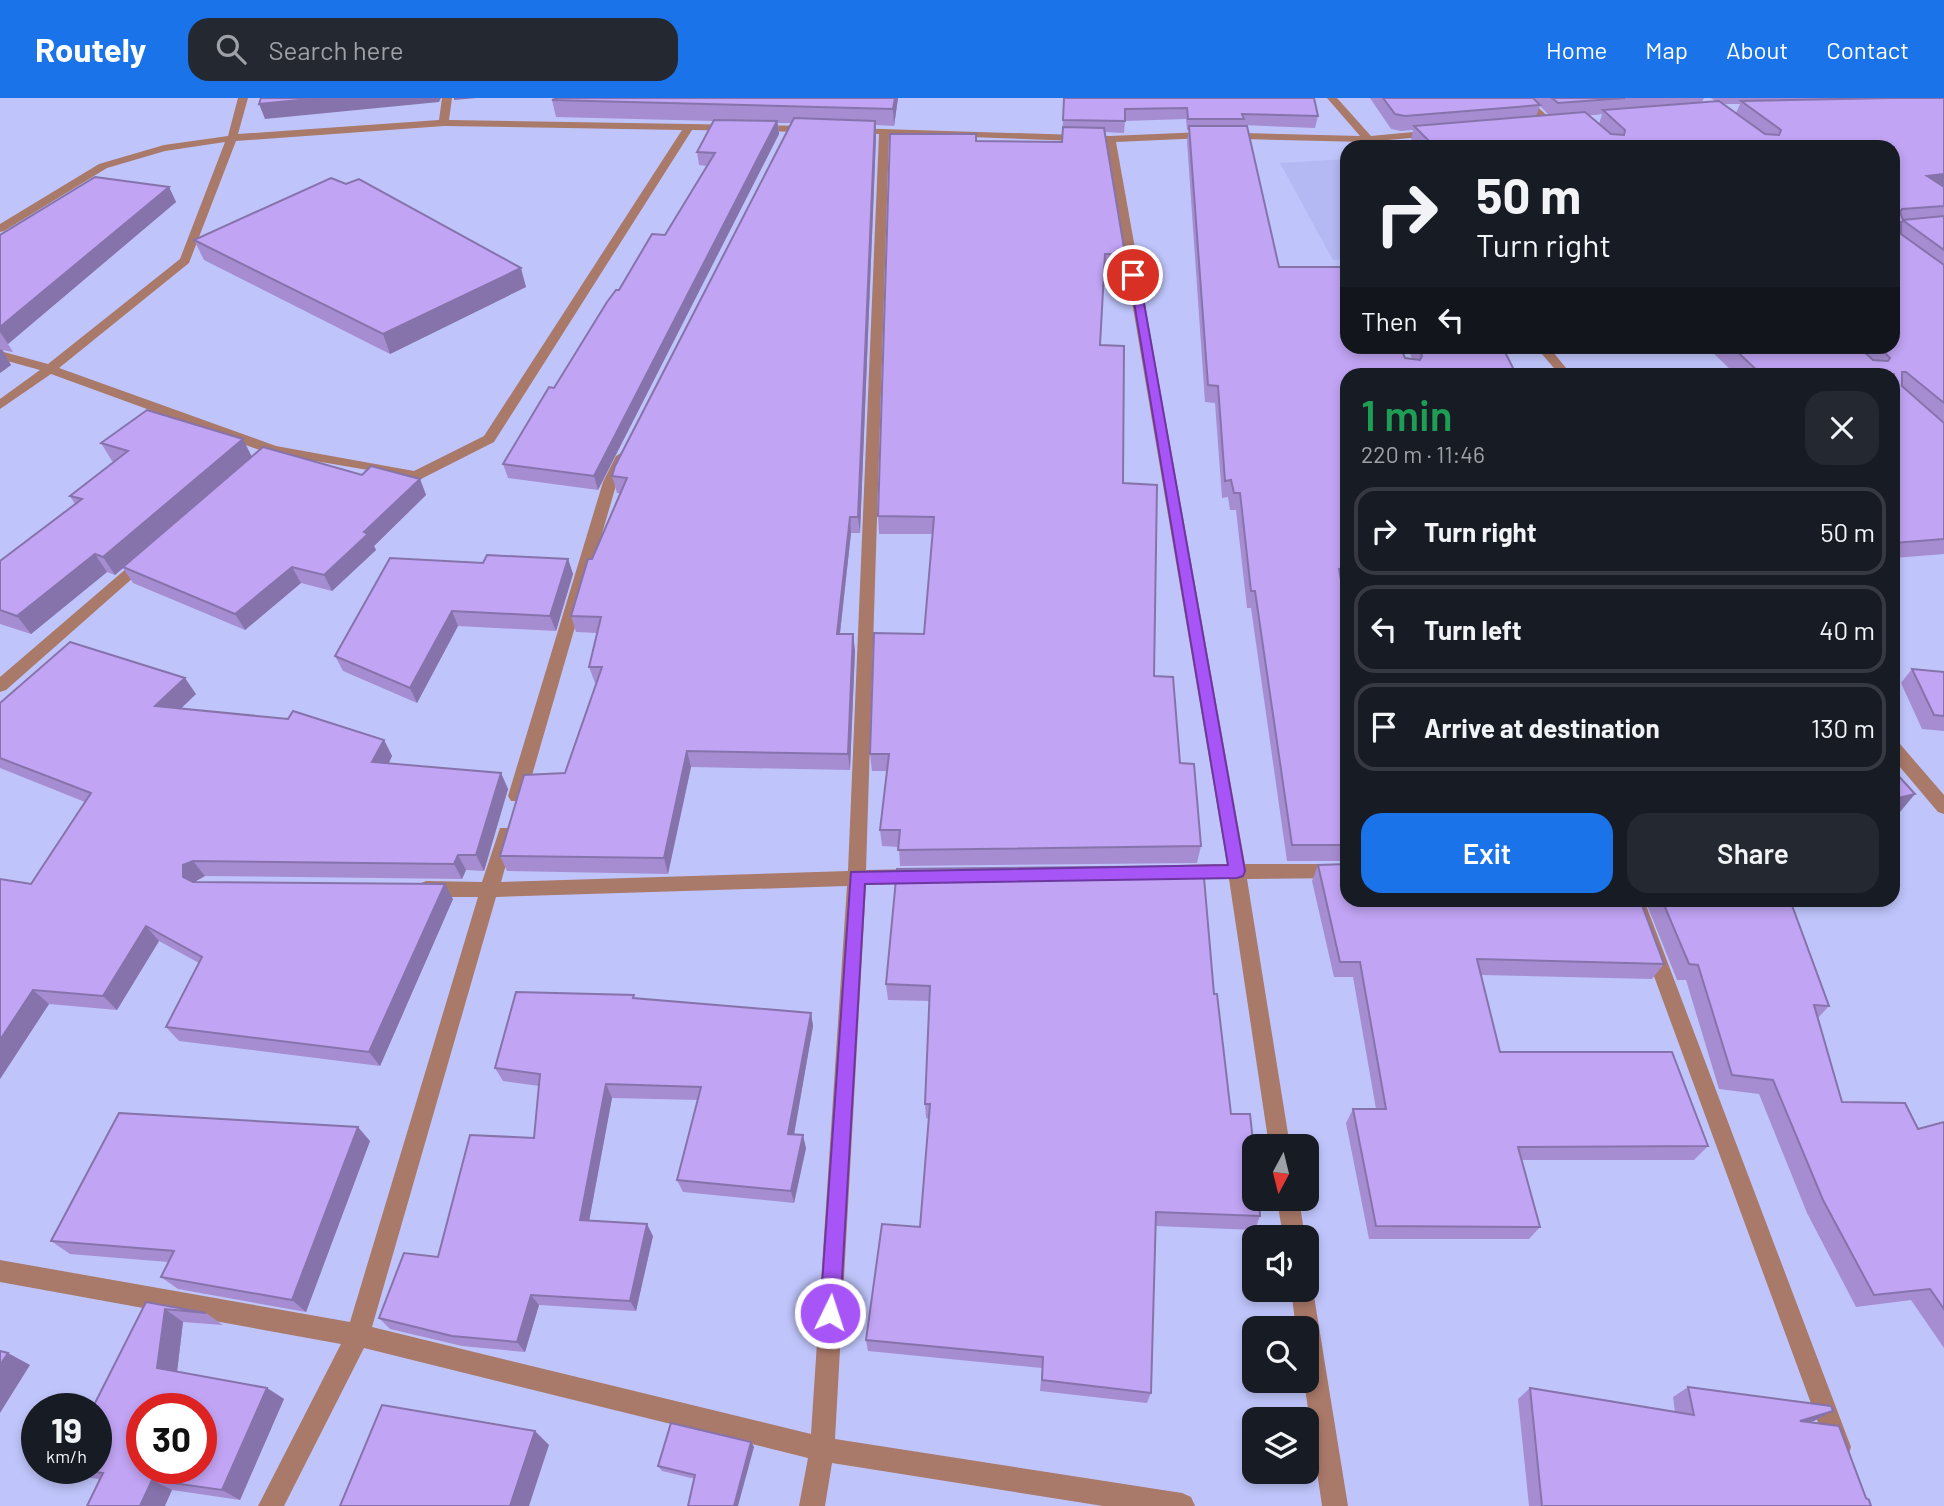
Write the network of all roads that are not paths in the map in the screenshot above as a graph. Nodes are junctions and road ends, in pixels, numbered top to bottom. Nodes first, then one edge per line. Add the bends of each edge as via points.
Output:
1 (243, 98) edge
2 (447, 98) edge
3 (1332, 98) edge
4 (1522, 98) edge
5 (444, 123) junction
6 (1538, 126) edge
7 (688, 128) junction
8 (830, 129) edge
9 (844, 130) edge
10 (884, 131) junction
11 (1449, 132) edge
12 (232, 138) junction
13 (1110, 139) junction
14 (1369, 140) edge
15 (1393, 140) edge
16 (1340, 141) edge
17 (0, 229) edge
18 (1548, 354) edge
19 (0, 355) edge
20 (1561, 368) edge
21 (50, 369) junction
22 (0, 405) edge
23 (628, 446) edge
24 (161, 546) edge
25 (0, 685) edge
26 (1900, 756) edge
27 (1944, 807) edge
28 (1237, 871) junction
29 (1340, 871) edge
30 (1169, 872) edge
31 (939, 876) edge
32 (857, 877) junction
33 (408, 889) edge
34 (490, 890) junction
35 (1638, 907) edge
36 (1278, 1134) edge
37 (0, 1271) edge
38 (1304, 1302) edge
39 (358, 1335) junction
40 (821, 1449) junction
41 (1846, 1467) edge
42 (271, 1506) edge
43 (812, 1506) edge
44 (1182, 1506) edge
45 (1335, 1506) edge

1 - 12 street
2 - 5 street
3 - 14 street
4 - 6 street via 1557,124
5 - 7 street
5 - 12 street
7 - 8 street via 787,134
7 - 21 street via 489,439 416,476 268,454
9 - 10 street
10 - 13 street
10 - 32 street
11 - 15 street
12 - 17 street via 164,148 103,166
12 - 21 street via 185,261
13 - 16 street via 1204,135
13 - 28 street
18 - 20 street
19 - 21 street
21 - 22 street
23 - 34 street via 610,482
24 - 25 street
26 - 27 street
28 - 29 street
28 - 30 street
28 - 36 street
31 - 32 street
32 - 34 street
32 - 40 street
33 - 34 street
34 - 39 street
35 - 41 street
37 - 39 street
38 - 45 street
39 - 40 street
39 - 42 street
40 - 43 street
40 - 44 street

